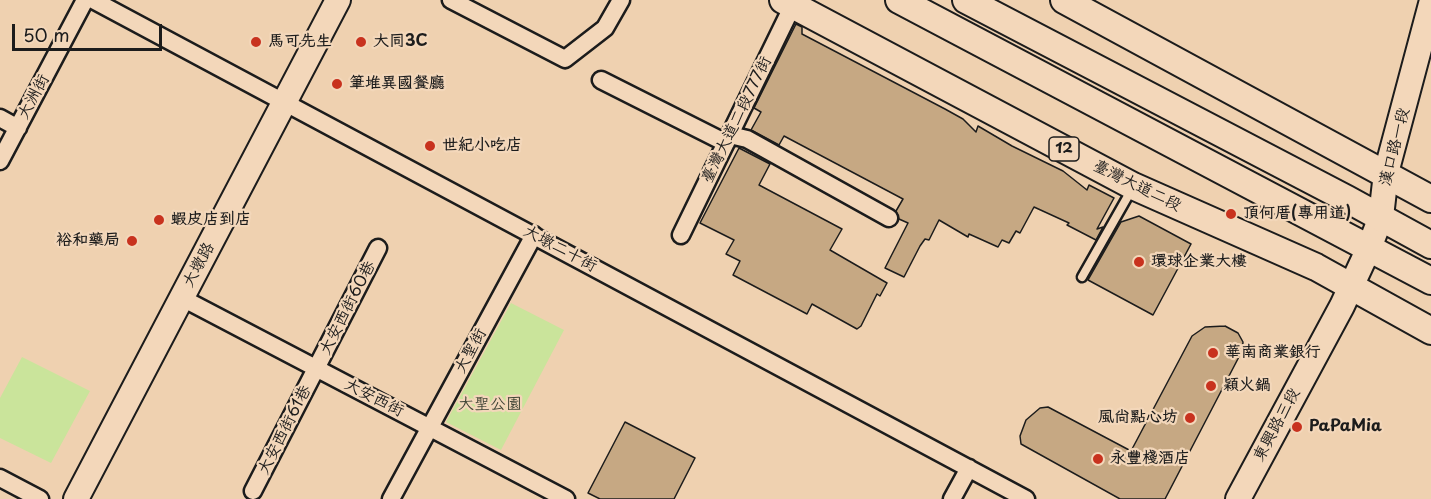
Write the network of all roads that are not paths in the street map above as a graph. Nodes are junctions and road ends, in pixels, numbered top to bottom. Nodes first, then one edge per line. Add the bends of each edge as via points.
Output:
1 (85, 0) edge
2 (93, 0) edge
3 (338, 0) edge
4 (451, 0) edge
5 (621, 0) edge
6 (899, 0) edge
7 (966, 0) edge
8 (1064, 0) edge
9 (788, 2) edge
10 (1431, 4) edge
11 (601, 80) dead end
12 (285, 102) junction
13 (0, 118) edge
14 (18, 128) junction
15 (728, 139) junction
16 (0, 161) edge
17 (1386, 173) junction
18 (1133, 186) junction
19 (1431, 199) edge
20 (1381, 217) junction
21 (889, 218) dead end
22 (534, 235) junction
23 (681, 235) dead end
24 (1431, 245) edge
25 (378, 248) dead end
26 (1369, 248) junction
27 (1082, 277) dead end
28 (1431, 281) edge
29 (1350, 287) junction
30 (182, 298) junction
31 (1431, 331) edge
32 (317, 368) junction
33 (430, 427) junction
34 (969, 468) junction
35 (0, 478) edge
36 (254, 491) dead end
37 (40, 499) edge
38 (76, 499) edge
39 (391, 499) edge
40 (566, 499) edge
41 (952, 499) edge
42 (1026, 499) edge
43 (1238, 499) edge

1 - 14 street, 大洲街
2 - 12 street, 大墩二十街
3 - 12 street, 大墩路
4 - 5 street via 565,59 605,28
6 - 26 main road
7 - 20 main road
8 - 17 main road
9 - 15 street, 臺灣大道二段777街
9 - 18 main road, 臺灣大道二段 / 12
10 - 17 street, 漢口路一段
11 - 15 street
12 - 22 street, 大墩二十街
12 - 30 street, 大墩路
13 - 14 street
14 - 16 street, 大洲街
15 - 21 street via 747,139
15 - 23 street, 臺灣大道二段777街
17 - 19 main road
17 - 20 street, 漢口路一段
18 - 27 lane
18 - 29 main road, 臺灣大道二段 / 12 via 1316,267
20 - 24 main road
20 - 26 street, 漢口路一段
22 - 33 street, 大聖街
22 - 34 street, 大墩二十街
25 - 32 street, 大安西街60巷
26 - 28 main road
26 - 29 street, 漢口路一段
29 - 31 main road, 臺灣大道二段 / 12
29 - 43 street, 東興路三段
30 - 32 street, 大安西街
30 - 38 street, 大墩路
32 - 33 street, 大安西街
32 - 36 street, 大安西街61巷
33 - 39 street, 大聖街
33 - 40 street, 大安西街
34 - 41 street
34 - 42 street, 大墩二十街
35 - 37 street

